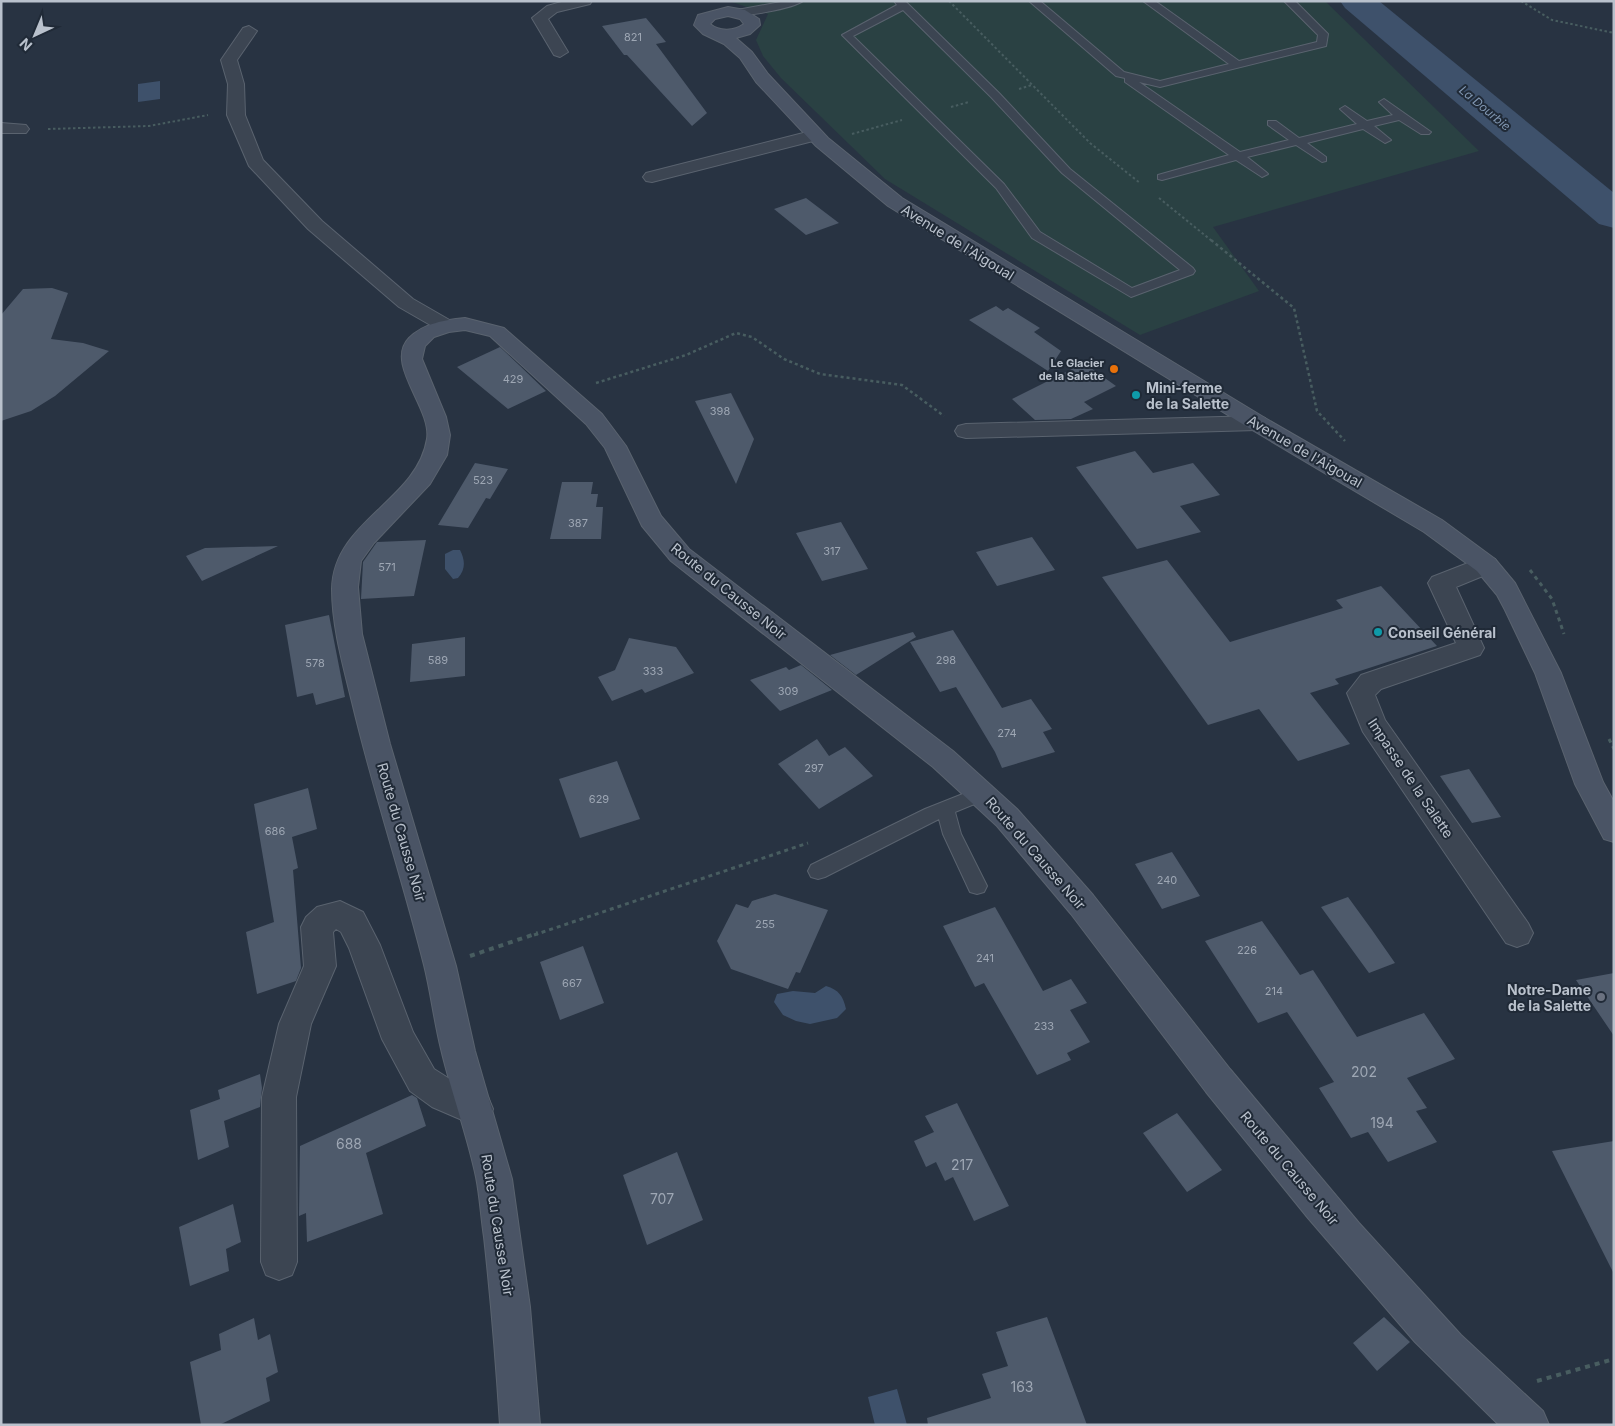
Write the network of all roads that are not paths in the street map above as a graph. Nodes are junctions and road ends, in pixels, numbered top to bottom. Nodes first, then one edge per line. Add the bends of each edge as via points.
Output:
1 (585, 1) edge
2 (798, 1) edge
3 (1034, 1) edge
4 (1148, 1) edge
5 (1289, 1) edge
6 (901, 3) edge
7 (703, 7) edge
8 (771, 8) junction
9 (732, 12) junction
10 (749, 26) junction
11 (249, 31) dead end
12 (716, 33) junction
13 (560, 52) dead end
14 (746, 55) junction
15 (1237, 65) junction
16 (1120, 74) junction
17 (1384, 102) dead end
18 (1345, 109) dead end
19 (1401, 116) junction
20 (1272, 123) dead end
21 (1365, 125) junction
22 (1, 128) edge
23 (20, 129) road end
24 (1424, 132) dead end
25 (815, 134) junction
26 (1385, 140) dead end
27 (1296, 142) junction
28 (1238, 156) junction
29 (1322, 159) dead end
30 (1262, 174) dead end
31 (652, 177) dead end
32 (1162, 177) dead end
33 (446, 326) junction
34 (1257, 423) junction
35 (966, 431) road end
36 (1486, 565) junction
37 (983, 793) junction
38 (945, 808) junction
39 (1614, 830) edge
40 (818, 871) dead end
41 (977, 886) dead end
42 (1517, 933) dead end
43 (476, 1109) junction
44 (280, 1262) dead end
45 (520, 1425) edge
46 (1529, 1425) edge

1 - 13 street via 552,9 540,18
2 - 8 lane
3 - 16 lane
4 - 15 lane
5 - 15 lane via 1323,34 1322,44
6 - 6 lane via 995,95 1066,171 1189,271 1132,293 1036,235 1000,186 847,35
7 - 9 street
7 - 12 street via 702,25
8 - 9 lane
8 - 10 lane
9 - 10 street via 748,16
10 - 12 street via 731,34
10 - 14 street
11 - 33 street via 229,60 236,84 236,115 255,162 315,225 406,303
12 - 14 street, Avenue de l'Aigoual
14 - 25 street, Avenue de l'Aigoual via 762,78
15 - 16 lane via 1160,84
16 - 28 lane
17 - 19 lane
18 - 21 lane
19 - 21 lane
19 - 24 lane
20 - 27 lane
21 - 26 lane
21 - 27 lane
22 - 23 street
25 - 31 street
25 - 34 street, Avenue de l'Aigoual via 872,186 919,219
27 - 28 lane
27 - 29 lane
28 - 30 lane
28 - 32 lane
33 - 37 street, Route du Causse Noir via 465,324 497,332 594,419 615,446 651,520 680,555
33 - 43 street, Route du Causse Noir via 427,333 415,344 411,358 435,417 439,435 435,455 422,478 365,537 349,560 345,586 349,634 376,744 440,966 458,1051
34 - 35 street
34 - 36 street, Avenue de l'Aigoual via 1433,526
36 - 39 street, Avenue de l'Aigoual via 1518,610 1548,673 1589,784
36 - 42 street, Impasse de la Salette via 1441,584 1471,648 1371,682 1361,693 1373,724
37 - 38 lane
37 - 46 street, Route du Causse Noir via 1071,890 1227,1094 1333,1220 1453,1356
38 - 40 lane
38 - 41 lane via 952,834
43 - 44 street via 444,1095 422,1080 399,1039 364,945 352,922 340,915 328,917 317,927 320,966 295,1024 279,1097
43 - 45 street, Route du Causse Noir via 494,1179 511,1307

